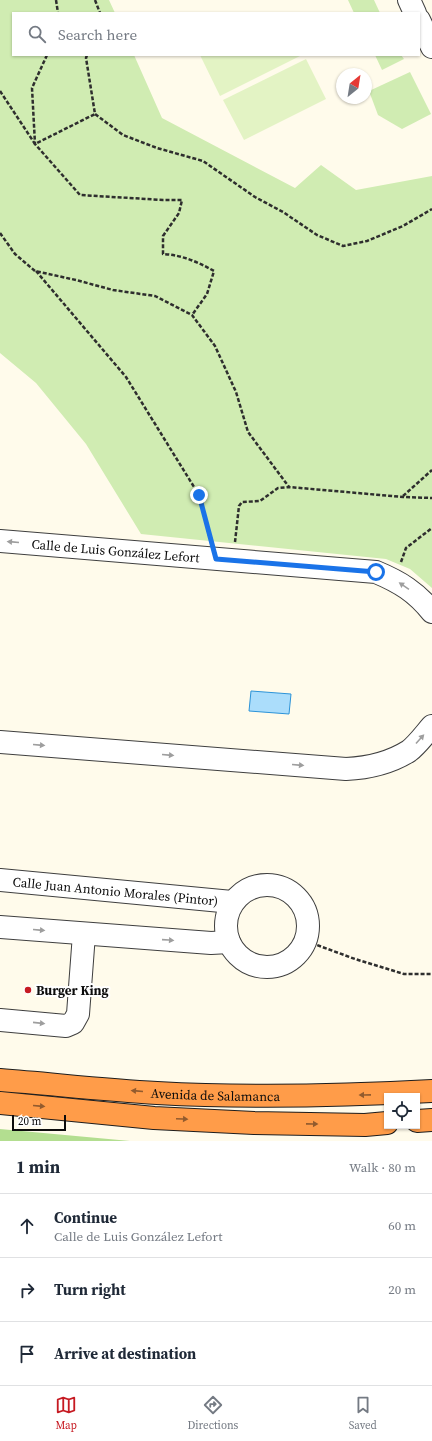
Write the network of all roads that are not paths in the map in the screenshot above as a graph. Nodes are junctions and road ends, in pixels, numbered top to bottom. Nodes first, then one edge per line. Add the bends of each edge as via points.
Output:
1 (409, 0) edge
2 (415, 12) edge
3 (420, 22) edge
4 (432, 47) edge
5 (0, 541) edge
6 (432, 612) edge
7 (432, 726) edge
8 (0, 742) edge
9 (0, 880) edge
10 (232, 902) junction
11 (0, 927) edge
12 (84, 934) junction
13 (229, 942) junction
14 (0, 1020) edge
15 (0, 1080) edge
16 (432, 1091) edge
17 (0, 1103) edge
18 (432, 1120) edge
19 (420, 1121) edge
20 (384, 1123) edge

1 - 2 street
3 - 4 street
6 -> 5 street, Calle de Luis González Lefort via 422,599 392,578 376,572
8 -> 7 street via 346,769 384,763 410,750
9 - 10 street, Calle Juan Antonio Morales (Pintor)
10 - 13 street, Calle Juan Antonio Morales (Pintor) via 226,917
10 - 13 street, Calle Juan Antonio Morales (Pintor) via 251,887 264,884 278,886 291,892 301,901 307,914 309,928 306,941 298,953 288,962 275,967 261,967 248,963 236,954
11 -> 12 street
12 -> 13 street
14 -> 12 street via 66,1026 73,1023 78,1014
16 -> 15 highway, Avenida de Salamanca via 369,1095 157,1093
17 -> 20 highway, Avenida de Salamanca via 154,1118 254,1123
18 - 19 highway

